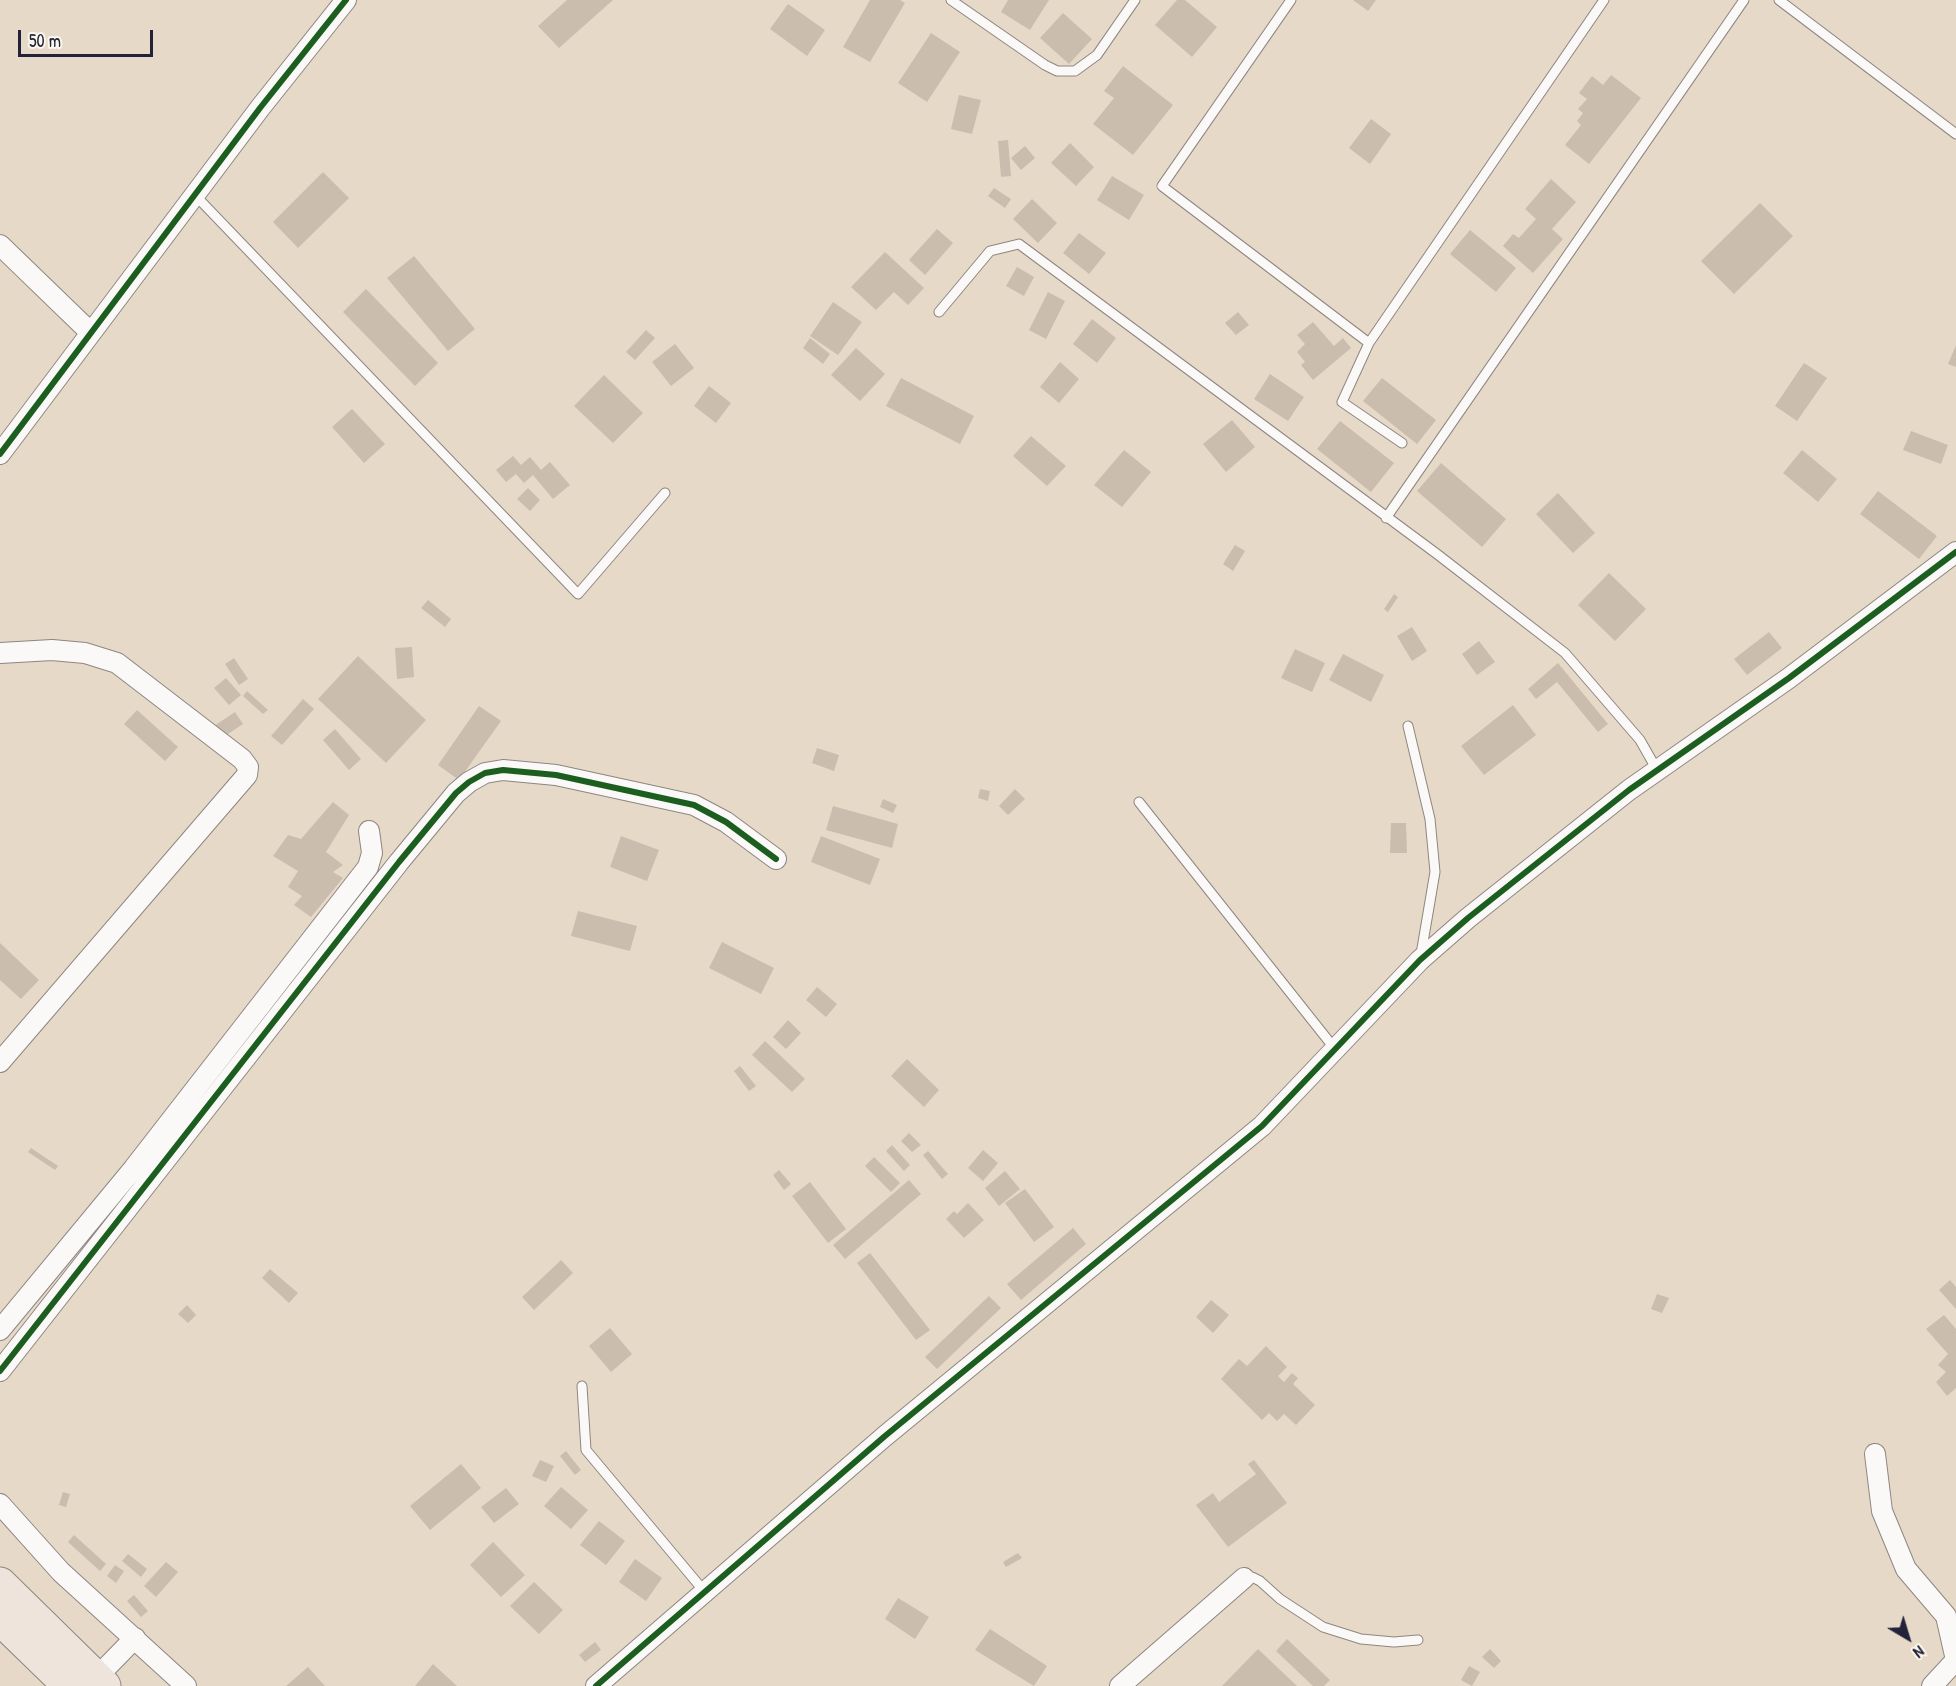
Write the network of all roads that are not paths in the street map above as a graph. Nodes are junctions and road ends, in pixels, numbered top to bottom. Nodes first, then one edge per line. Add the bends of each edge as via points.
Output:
1 (346, 0) edge
2 (951, 0) edge
3 (1135, 0) edge
4 (1291, 0) edge
5 (1605, 0) edge
6 (1744, 0) edge
7 (1779, 0) edge
8 (1956, 134) edge
9 (195, 195) junction
10 (0, 245) edge
11 (939, 312) dead end
12 (91, 333) junction
13 (1369, 343) junction
14 (1402, 443) dead end
15 (0, 454) edge
16 (665, 493) dead end
17 (1386, 518) junction
18 (1956, 552) edge
19 (0, 653) edge
20 (1408, 726) dead end
21 (1657, 770) junction
22 (1139, 802) dead end
23 (369, 831) dead end
24 (776, 859) dead end
25 (1420, 960) junction
26 (1335, 1049) junction
27 (0, 1062) edge
28 (0, 1330) edge
29 (0, 1371) edge
30 (582, 1386) dead end
31 (1875, 1454) dead end
32 (0, 1504) edge
33 (1244, 1578) joint
34 (0, 1584) edge
35 (704, 1591) junction
36 (0, 1618) edge
37 (135, 1638) junction
38 (1418, 1640) dead end
39 (90, 1683) edge
40 (186, 1686) edge
41 (596, 1686) edge
42 (1120, 1686) edge
43 (1932, 1686) edge

1 - 9 street
2 - 3 lane via 1045,65 1057,71 1075,71 1097,55
4 - 13 lane via 1162,186
5 - 13 lane
6 - 17 lane
7 - 8 lane
9 - 12 street
9 - 16 lane via 578,594
10 - 12 street
11 - 17 lane via 990,251 1019,244
12 - 15 street
13 - 14 lane via 1342,402
17 - 21 lane via 1565,653 1640,740
18 - 21 street via 1789,678
19 - 27 street via 52,650 85,653 117,663 248,767 247,775
20 - 25 lane via 1430,819 1435,872
21 - 25 street via 1527,870
22 - 26 lane
23 - 28 street via 372,853 368,867 134,1168
24 - 29 street via 726,822 694,805 556,775 503,770 469,782 399,862
25 - 26 street
26 - 35 street via 1262,1126 885,1436
30 - 35 lane via 586,1450
31 - 43 street via 1882,1512 1906,1569 1946,1616 1956,1660
32 - 37 street via 61,1572
33 - 38 lane via 1260,1581 1323,1627 1361,1639
33 - 42 street
34 - 39 highway
35 - 41 street
36 - 39 highway
37 - 39 street
37 - 40 street

